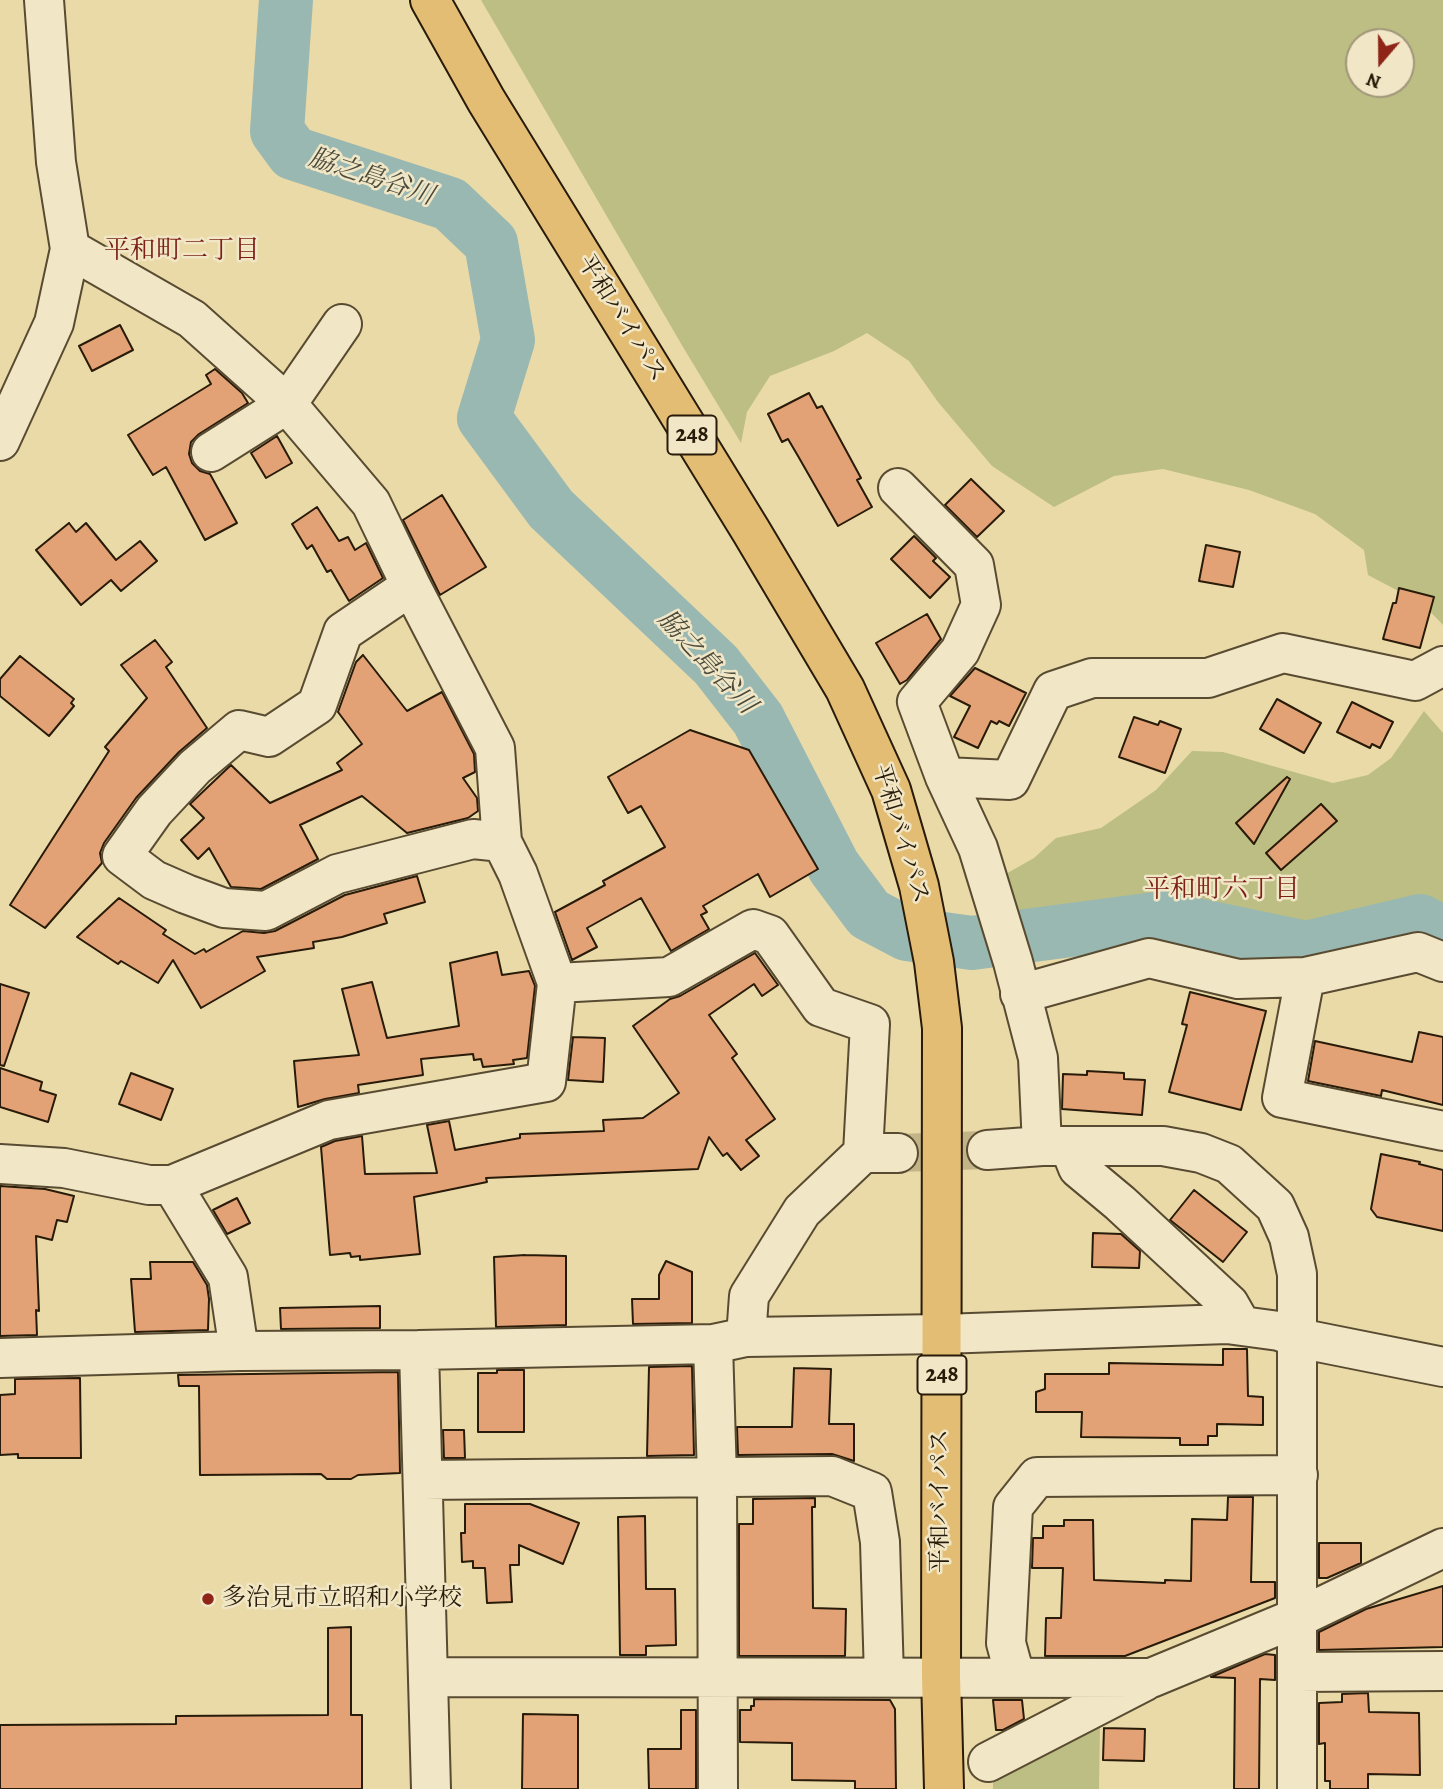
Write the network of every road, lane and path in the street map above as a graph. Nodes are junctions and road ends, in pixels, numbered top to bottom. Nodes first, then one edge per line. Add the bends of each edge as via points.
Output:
1 (44, 0) edge
2 (430, 0) edge
3 (70, 249) junction
4 (342, 324) dead end
5 (287, 404) junction
6 (0, 441) edge
7 (211, 452) dead end
8 (898, 488) dead end
9 (411, 586) junction
10 (1443, 666) edge
11 (944, 778) junction
12 (502, 842) junction
13 (1443, 962) edge
14 (1305, 977) junction
15 (1017, 978) junction
16 (557, 983) junction
17 (1443, 1131) edge
18 (1056, 1147) junction
19 (987, 1150) tunnel mouth
20 (0, 1164) edge
21 (172, 1185) junction
22 (1241, 1325) junction
23 (942, 1334) junction
24 (1298, 1338) junction
25 (730, 1341) junction
26 (419, 1350) junction
27 (239, 1351) junction
28 (0, 1358) edge
29 (1443, 1367) edge
30 (1298, 1475) junction
31 (718, 1478) junction
32 (423, 1480) junction
33 (1443, 1548) edge
34 (1298, 1617) junction
35 (1443, 1671) edge
36 (1298, 1672) junction
37 (941, 1676) junction
38 (1015, 1676) junction
39 (429, 1677) junction
40 (884, 1677) junction
41 (718, 1678) junction
42 (1151, 1678) junction
43 (988, 1762) dead end
44 (431, 1789) edge
45 (718, 1789) edge
46 (944, 1789) edge
47 (1297, 1789) edge

1 - 3 street via 56,162
2 - 23 highway, 平和バイパス / 248 via 486,100 845,689 891,790 919,886 942,1028
3 - 5 street via 192,319
3 - 6 street via 54,323
4 - 5 street
5 - 7 street
5 - 9 street via 370,503
8 - 11 street via 974,565 981,605 960,652 917,702
9 - 12 street via 495,748
9 - 12 street via 343,632 317,705 270,737 239,730 195,767 154,811 122,856 154,880 186,894 224,908 266,911 338,874 473,839
10 - 11 street via 1415,681 1283,653 1208,678 1092,678 1053,691 1010,780
11 - 15 street via 978,848
12 - 16 street
13 - 14 street via 1418,952
14 - 15 street via 1238,979 1149,958
14 - 17 street via 1282,1098
15 - 18 street
16 - 21 street via 546,1082 329,1120
16 - 25 street via 669,977 753,929 770,935 821,1007 870,1024 880,1153 802,1211 749,1296
18 - 19 street
18 - 22 street via 1228,1304
18 - 24 street via 1163,1146 1229,1164 1275,1206 1289,1237 1297,1274
20 - 21 street via 64,1168 149,1185
21 - 27 street via 228,1277
22 - 23 street
22 - 24 street
23 - 25 street
23 - 37 highway, 平和バイパス / 248
24 - 29 street
24 - 30 street
25 - 26 street
25 - 31 street
26 - 27 street
26 - 32 street
27 - 28 street
30 - 34 street
30 - 38 street via 1037,1477 1013,1507 1006,1643
31 - 32 street
31 - 40 street via 832,1476 873,1492 880,1542
31 - 41 street
32 - 39 street
33 - 34 street
34 - 36 street
34 - 42 street
35 - 36 street
36 - 47 street
37 - 38 street
37 - 40 street
37 - 46 highway, 平和バイパス / 248
38 - 42 street
39 - 41 street
39 - 44 street
40 - 41 street
41 - 45 street
42 - 43 street

